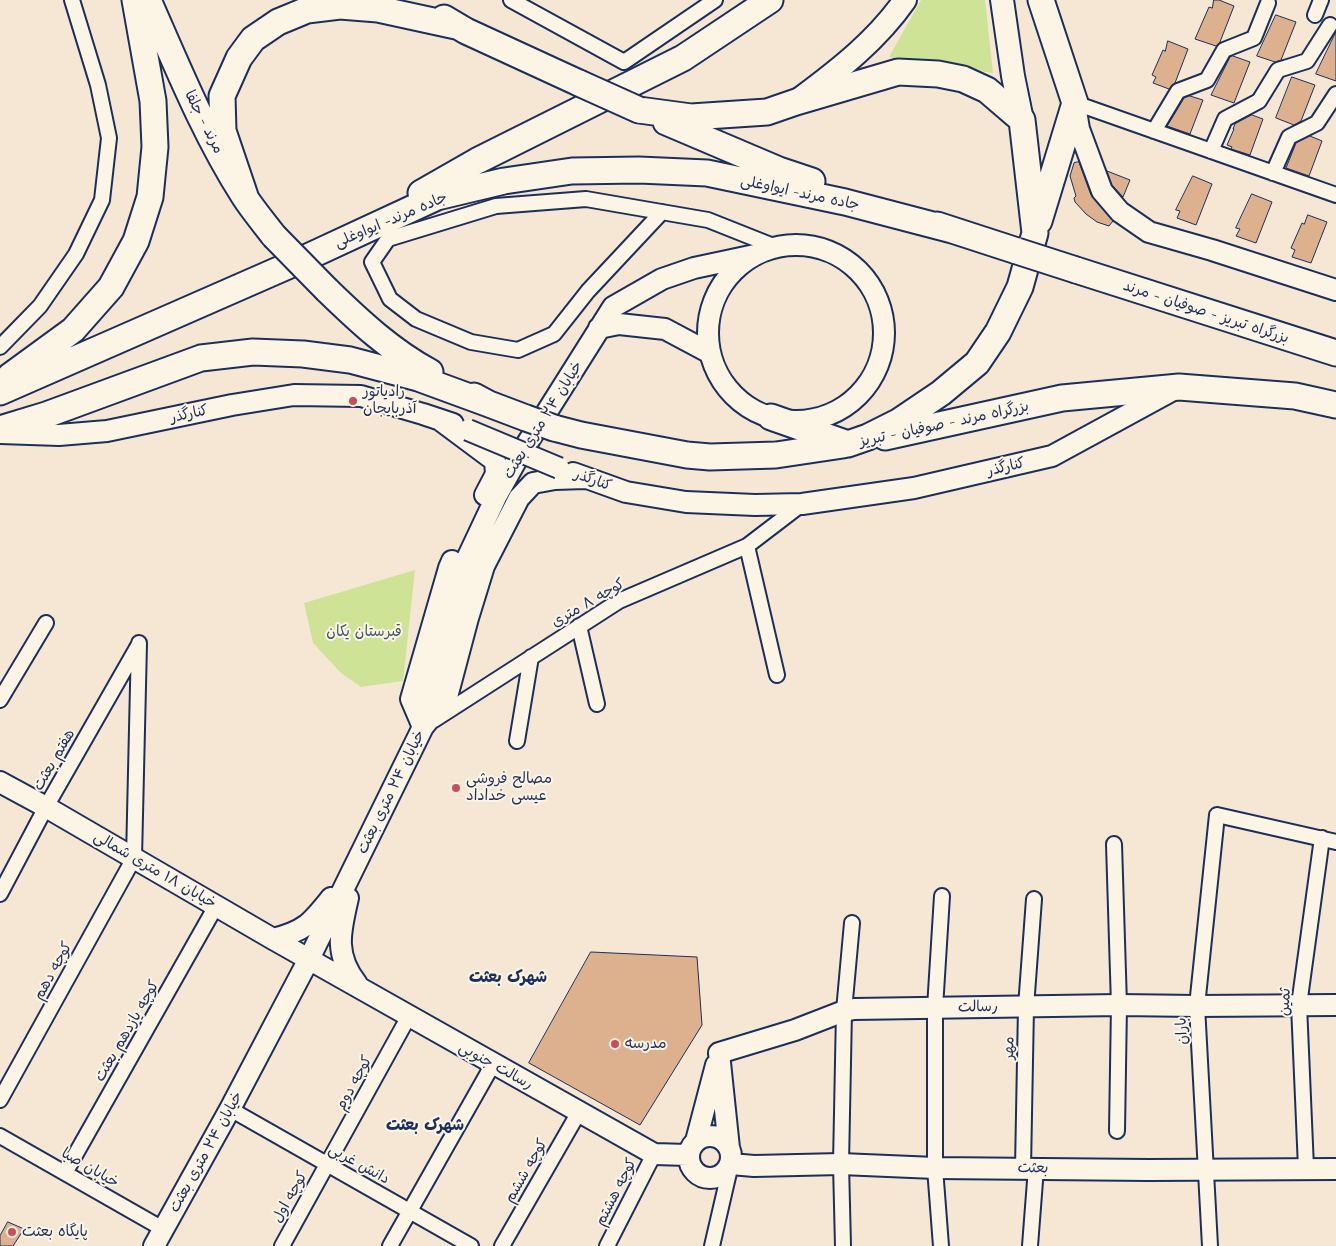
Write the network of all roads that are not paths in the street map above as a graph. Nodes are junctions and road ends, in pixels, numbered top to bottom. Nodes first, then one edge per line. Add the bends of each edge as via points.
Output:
1 (72, 0) edge
2 (135, 0) edge
3 (148, 0) edge
4 (415, 0) edge
5 (511, 0) edge
6 (715, 0) edge
7 (770, 0) edge
8 (905, 0) edge
9 (1002, 0) edge
10 (1041, 0) edge
11 (1321, 0) edge
12 (1268, 3) dead end
13 (1315, 16) dead end
14 (1330, 25) dead end
15 (456, 26) junction
16 (1336, 94) edge
17 (796, 102) junction
18 (1075, 103) junction
19 (639, 110) junction
20 (1022, 120) junction
21 (1154, 131) junction
22 (1211, 151) junction
23 (1273, 173) junction
24 (1335, 193) edge
25 (245, 196) junction
26 (662, 212) junction
27 (952, 230) junction
28 (1035, 233) junction
29 (776, 246) junction
30 (755, 255) junction
31 (299, 261) junction
32 (1336, 290) edge
33 (599, 328) junction
34 (0, 347) edge
35 (710, 353) junction
36 (1336, 353) edge
37 (0, 383) edge
38 (1179, 387) junction
39 (0, 392) edge
40 (489, 404) junction
41 (1336, 405) edge
42 (771, 417) joint
43 (440, 420) junction
44 (807, 423) junction
45 (0, 429) edge
46 (0, 433) edge
47 (848, 444) junction
48 (744, 456) junction
49 (585, 478) junction
50 (802, 504) junction
51 (747, 546) junction
52 (46, 624) dead end
53 (579, 626) junction
54 (531, 657) junction
55 (777, 675) dead end
56 (0, 700) edge
57 (597, 704) dead end
58 (423, 727) junction
59 (517, 741) dead end
60 (0, 782) edge
61 (46, 806) junction
62 (1322, 838) junction
63 (1336, 842) edge
64 (1114, 844) dead end
65 (134, 858) junction
66 (354, 869) junction
67 (0, 894) edge
68 (942, 896) dead end
69 (1034, 900) dead end
70 (216, 906) junction
71 (852, 923) dead end
72 (273, 939) junction
73 (309, 959) junction
74 (359, 988) junction
75 (1119, 1005) junction
76 (1299, 1005) junction
77 (1336, 1005) edge
78 (1026, 1006) junction
79 (1197, 1006) junction
80 (935, 1008) junction
81 (844, 1011) junction
82 (409, 1016) junction
83 (719, 1053) junction
84 (493, 1064) junction
85 (0, 1100) edge
86 (230, 1109) junction
87 (579, 1112) junction
88 (1117, 1130) dead end
89 (0, 1136) edge
90 (692, 1148) junction
91 (654, 1154) junction
92 (730, 1156) junction
93 (327, 1164) junction
94 (841, 1164) junction
95 (935, 1168) junction
96 (1029, 1168) junction
97 (1306, 1168) junction
98 (1336, 1169) edge
99 (1207, 1170) junction
100 (65, 1173) junction
101 (410, 1211) junction
102 (158, 1241) edge
103 (282, 1246) edge
104 (390, 1246) edge
105 (472, 1246) edge
106 (502, 1246) edge
107 (607, 1246) edge
108 (712, 1246) edge
109 (843, 1246) edge
110 (941, 1246) edge
111 (1030, 1246) edge
112 (1210, 1246) edge

1 - 34 street via 98,85 109,138 102,200 71,262 40,306
2 - 37 highway via 153,101 155,147 150,197 136,241 111,287 73,330
3 - 25 highway, مرند - جلفا via 188,90
4 - 15 highway
5 - 6 street via 624,62
7 - 31 highway via 683,58 477,161
8 - 17 main road via 864,48
9 - 20 main road
10 - 18 highway
11 - 13 street
12 - 21 street via 1254,38 1224,50 1207,80 1178,91
14 - 22 street via 1308,61 1278,70 1259,101 1225,119
15 - 19 highway, bridge
15 - 25 highway via 378,9 340,6 307,10 278,22 253,39 239,58 222,96 223,131
16 - 23 street via 1318,123 1289,137
17 - 19 highway via 767,112 691,117
17 - 20 highway via 898,72 938,74 963,79 986,90
18 - 21 street
18 - 28 highway
18 - 32 street via 1079,129 1102,191 1120,212 1148,232
19 - 27 highway via 780,170
20 - 28 highway
21 - 22 street
22 - 23 street
23 - 24 street
25 - 40 highway, مرند - جلفا, bridge via 274,236 371,331 407,360
26 - 26 street via 586,199 496,206 388,239 372,262 390,299 416,319 472,342 518,350 554,334 588,291
26 - 29 street via 708,220
27 - 31 highway, جاده مرند- ایواوغلی via 845,202 707,173 572,171 504,181 437,197
27 - 36 highway, بزرگراه تبریز - صوفیان - مرند, bridge
28 - 47 highway via 1020,287 998,332 977,363 898,422
29 - 30 street
29 - 44 street via 814,246 843,257 861,272 874,291 882,312 881,358 871,379 857,397 838,410
30 - 33 street, خیابان ۲۴ متری بعثت via 694,268 662,279 613,307
30 - 35 street via 736,268 721,286 712,307 708,330
31 - 39 highway, جاده مرند- ایواوغلی
33 - 35 street via 619,324 665,329
33 - 58 street, خیابان ۲۴ متری بعثت via 500,490 463,567
35 - 42 street via 732,394 750,408
38 - 41 highway, بزرگراه مرند - صوفیان - تبریز via 1295,396
38 - 47 highway, بزرگراه مرند - صوفیان - تبریز via 1062,398
38 - 50 street, کنارگذر via 1052,456 914,488
40 - 45 highway via 418,378 350,360 254,352 201,358 46,416
40 - 48 highway, بزرگراه مرند - صوفیان - تبریز, bridge via 581,435 687,456
42 - 44 highway
43 - 46 street, کنارگذر via 362,396 294,395 107,431 59,435
43 - 49 street, کنارگذر, bridge
43 - 58 street via 495,461 496,474 449,568 411,699
44 - 47 highway
44 - 48 highway
47 - 48 highway, بزرگراه مرند - صوفیان - تبریز via 776,455
49 - 50 street, کنارگذر via 626,492 686,502
49 - 58 street via 533,483 519,498 484,566 447,697
50 - 51 street, کوچه ۸ متری
51 - 53 street, کوچه ۸ متری via 619,601
51 - 55 street
52 - 56 street
53 - 54 street, کوچه ۸ متری
53 - 57 street
54 - 58 street, کوچه ۸ متری
54 - 59 street
58 - 66 street, خیابان ۲۴ متری بعثت
60 - 61 street, خیابان ۱۸ متری شمالی
61 - 65 street, خیابان ۱۸ متری شمالی
61 - 65 street, هفتم بعثت via 139,643
61 - 67 street, هفتم بعثت
62 - 63 street
62 - 76 street, ثمین
62 - 79 street, باران via 1217,815
64 - 75 street
65 - 70 street, خیابان ۱۸ متری شمالی
65 - 85 street, کوچه دهم
66 - 72 street via 309,924
66 - 73 street, خیابان ۲۴ متری بعثت
66 - 74 street via 340,944 343,963
68 - 80 street
69 - 78 street, مهر
70 - 72 street, خیابان ۱۸ متری شمالی
70 - 100 street, کوچه یازدهم بعثت
71 - 81 street
72 - 73 street, خیابان ۱۸ متری شمالی
73 - 74 street, رسالت جنوبی
73 - 86 street, خیابان ۲۴ متری بعثت
74 - 82 street, رسالت جنوبی
75 - 78 street, رسالت
75 - 79 street, رسالت
75 - 88 street
76 - 77 street, رسالت
76 - 79 street, رسالت
76 - 97 street, ثمین
78 - 80 street, رسالت
78 - 96 street, مهر
79 - 99 street, باران
80 - 81 street, رسالت
80 - 95 street
81 - 83 street, رسالت
81 - 94 street
82 - 84 street, رسالت جنوبی
82 - 93 street, کوچه دوم
83 - 90 street
83 - 92 street
84 - 87 street, رسالت جنوبی
84 - 101 street
86 - 93 street, دانش غربی
86 - 102 street, خیابان ۲۴ متری بعثت
87 - 91 street, رسالت جنوبی
87 - 106 street, کوچه ششم
89 - 100 street, خیابان صبا
90 - 91 street, رسالت جنوبی
90 - 92 street via 703,1137 718,1137 725,1142
90 - 92 street via 689,1163 692,1170 706,1178 713,1179 727,1171
91 - 107 street, کوچه هشتم
92 - 94 street, بعثت via 754,1166
92 - 108 street
93 - 101 street, دانش غربی
93 - 103 street, کوچه اول
94 - 95 street, بعثت
94 - 109 street
95 - 96 street, بعثت
95 - 110 street
96 - 99 street, بعثت
96 - 111 street, مهر
97 - 98 street, بعثت
97 - 99 street, بعثت
99 - 112 street, باران
100 - 102 street, خیابان صبا
101 - 104 street
101 - 105 street, دانش غربی

